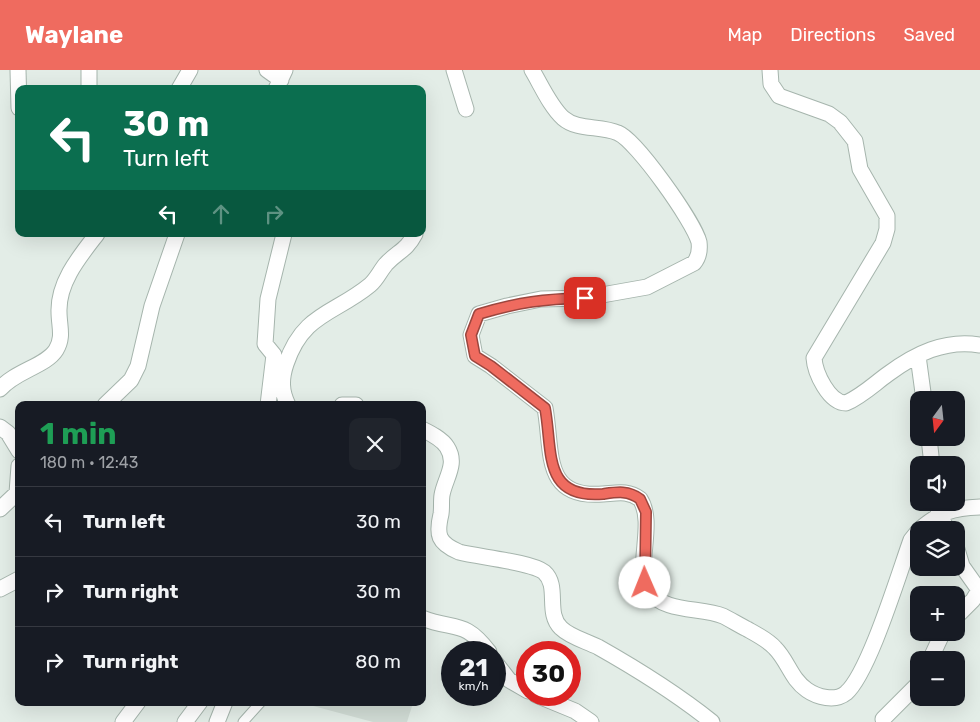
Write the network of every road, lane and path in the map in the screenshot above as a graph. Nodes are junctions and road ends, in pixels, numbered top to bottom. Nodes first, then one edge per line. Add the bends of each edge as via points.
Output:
1 (18, 70) edge
2 (89, 70) edge
3 (190, 70) edge
4 (267, 70) edge
5 (454, 70) edge
6 (532, 70) edge
7 (770, 70) edge
8 (281, 79) edge
9 (18, 85) edge
10 (89, 85) edge
11 (181, 85) edge
12 (466, 109) dead end
13 (94, 237) edge
14 (176, 237) edge
15 (283, 237) edge
16 (413, 237) edge
17 (980, 345) edge
18 (918, 356) junction
19 (0, 389) edge
20 (923, 391) edge
21 (109, 401) edge
22 (268, 401) edge
23 (287, 401) edge
24 (0, 427) edge
25 (426, 432) edge
26 (15, 444) edge
27 (15, 496) edge
28 (980, 507) edge
29 (965, 508) edge
30 (0, 509) edge
31 (935, 511) edge
32 (926, 521) edge
33 (910, 543) edge
34 (965, 570) edge
35 (15, 582) edge
36 (0, 590) edge
37 (965, 608) edge
38 (426, 619) edge
39 (480, 641) edge
40 (506, 676) edge
41 (516, 684) edge
42 (910, 692) edge
43 (197, 706) edge
44 (223, 706) edge
45 (257, 706) edge
46 (561, 706) edge
47 (883, 719) dead end
48 (185, 722) edge
49 (217, 722) edge
50 (243, 722) edge
51 (590, 722) edge
52 (712, 722) edge

1 - 9 street
2 - 10 street
3 - 11 street
4 - 8 street
5 - 12 street
6 - 33 street via 563,118 574,124 618,133 628,141 665,185 699,242 698,258 694,263 647,287 593,297 542,299 479,314 471,335 475,356 545,408 550,451 561,485 594,494 625,492 640,499 646,512 644,569 649,592 658,600 722,616 757,634 775,648 796,680 821,697 834,698 844,694 858,677 874,643
7 - 18 street via 771,84 780,96 810,106 840,122 855,141 860,169 887,216 883,243 817,351 814,368 831,394 846,403
13 - 19 street via 69,274 59,312 62,327 57,349 51,356 19,372
14 - 21 street via 152,306 138,366 131,380
15 - 22 street via 268,299 265,344 274,355
16 - 23 street via 407,248 386,264 369,286 315,319 299,337 283,374 282,385
17 - 18 street via 937,346
18 - 20 street
24 - 26 street
25 - 52 street via 447,447 452,461 442,494 437,526 439,539 459,552 533,566 545,573 552,588 552,609 562,630 621,662
27 - 30 street
28 - 29 street
31 - 32 street
34 - 37 street via 979,590
35 - 36 street
38 - 39 street via 464,629
40 - 41 street
42 - 47 street
43 - 48 street
44 - 49 street
45 - 50 lane
46 - 51 street

